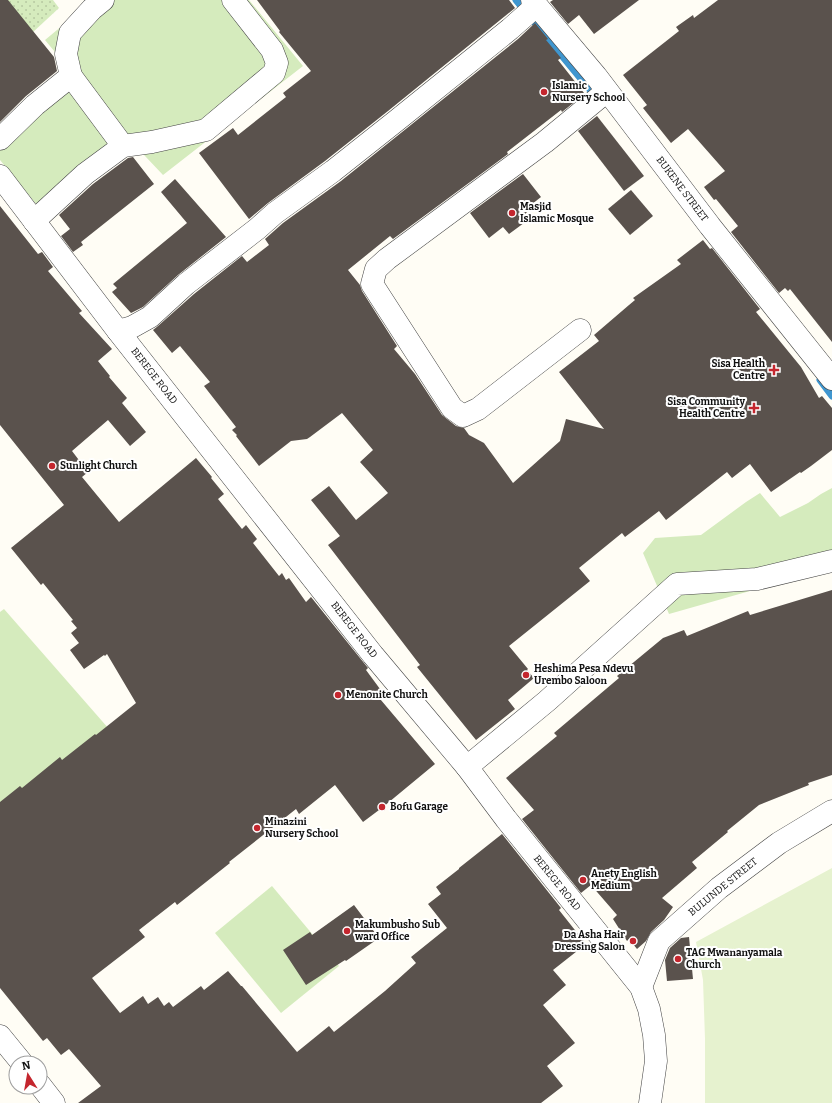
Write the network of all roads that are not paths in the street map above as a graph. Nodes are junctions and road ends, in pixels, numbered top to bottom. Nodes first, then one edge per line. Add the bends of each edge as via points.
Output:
1 (103, 0) edge
2 (233, 0) edge
3 (534, 3) edge
4 (71, 76) junction
5 (607, 91) junction
6 (0, 139) edge
7 (123, 146) junction
8 (2, 183) edge
9 (34, 221) junction
10 (580, 330) dead end
11 (118, 331) junction
12 (832, 379) edge
13 (832, 561) edge
14 (467, 767) junction
15 (832, 811) edge
16 (642, 987) junction
17 (0, 1036) edge
18 (15, 1055) edge
19 (47, 1095) edge
20 (54, 1103) edge
21 (650, 1103) edge

1 - 4 street via 70,33 66,54
2 - 7 street via 272,50 277,63 274,73 206,130
3 - 5 street, BUKENE STREET
3 - 11 street via 510,29 333,171 186,284 150,317
4 - 6 street via 35,105
4 - 7 street
5 - 10 street via 545,142 376,268 372,284 452,408 463,416 478,409
5 - 12 street, BUKENE STREET
7 - 9 street via 85,174
8 - 9 street, BEREGE ROAD
9 - 11 street, BEREGE ROAD
11 - 14 street, BEREGE ROAD via 373,655
13 - 14 street via 757,579 676,584 547,701
14 - 16 street, BEREGE ROAD via 506,820
15 - 16 street, BULUNDE STREET via 780,843 719,888 659,941
16 - 21 street, BEREGE ROAD via 654,1035 656,1061
17 - 18 street
19 - 20 street

